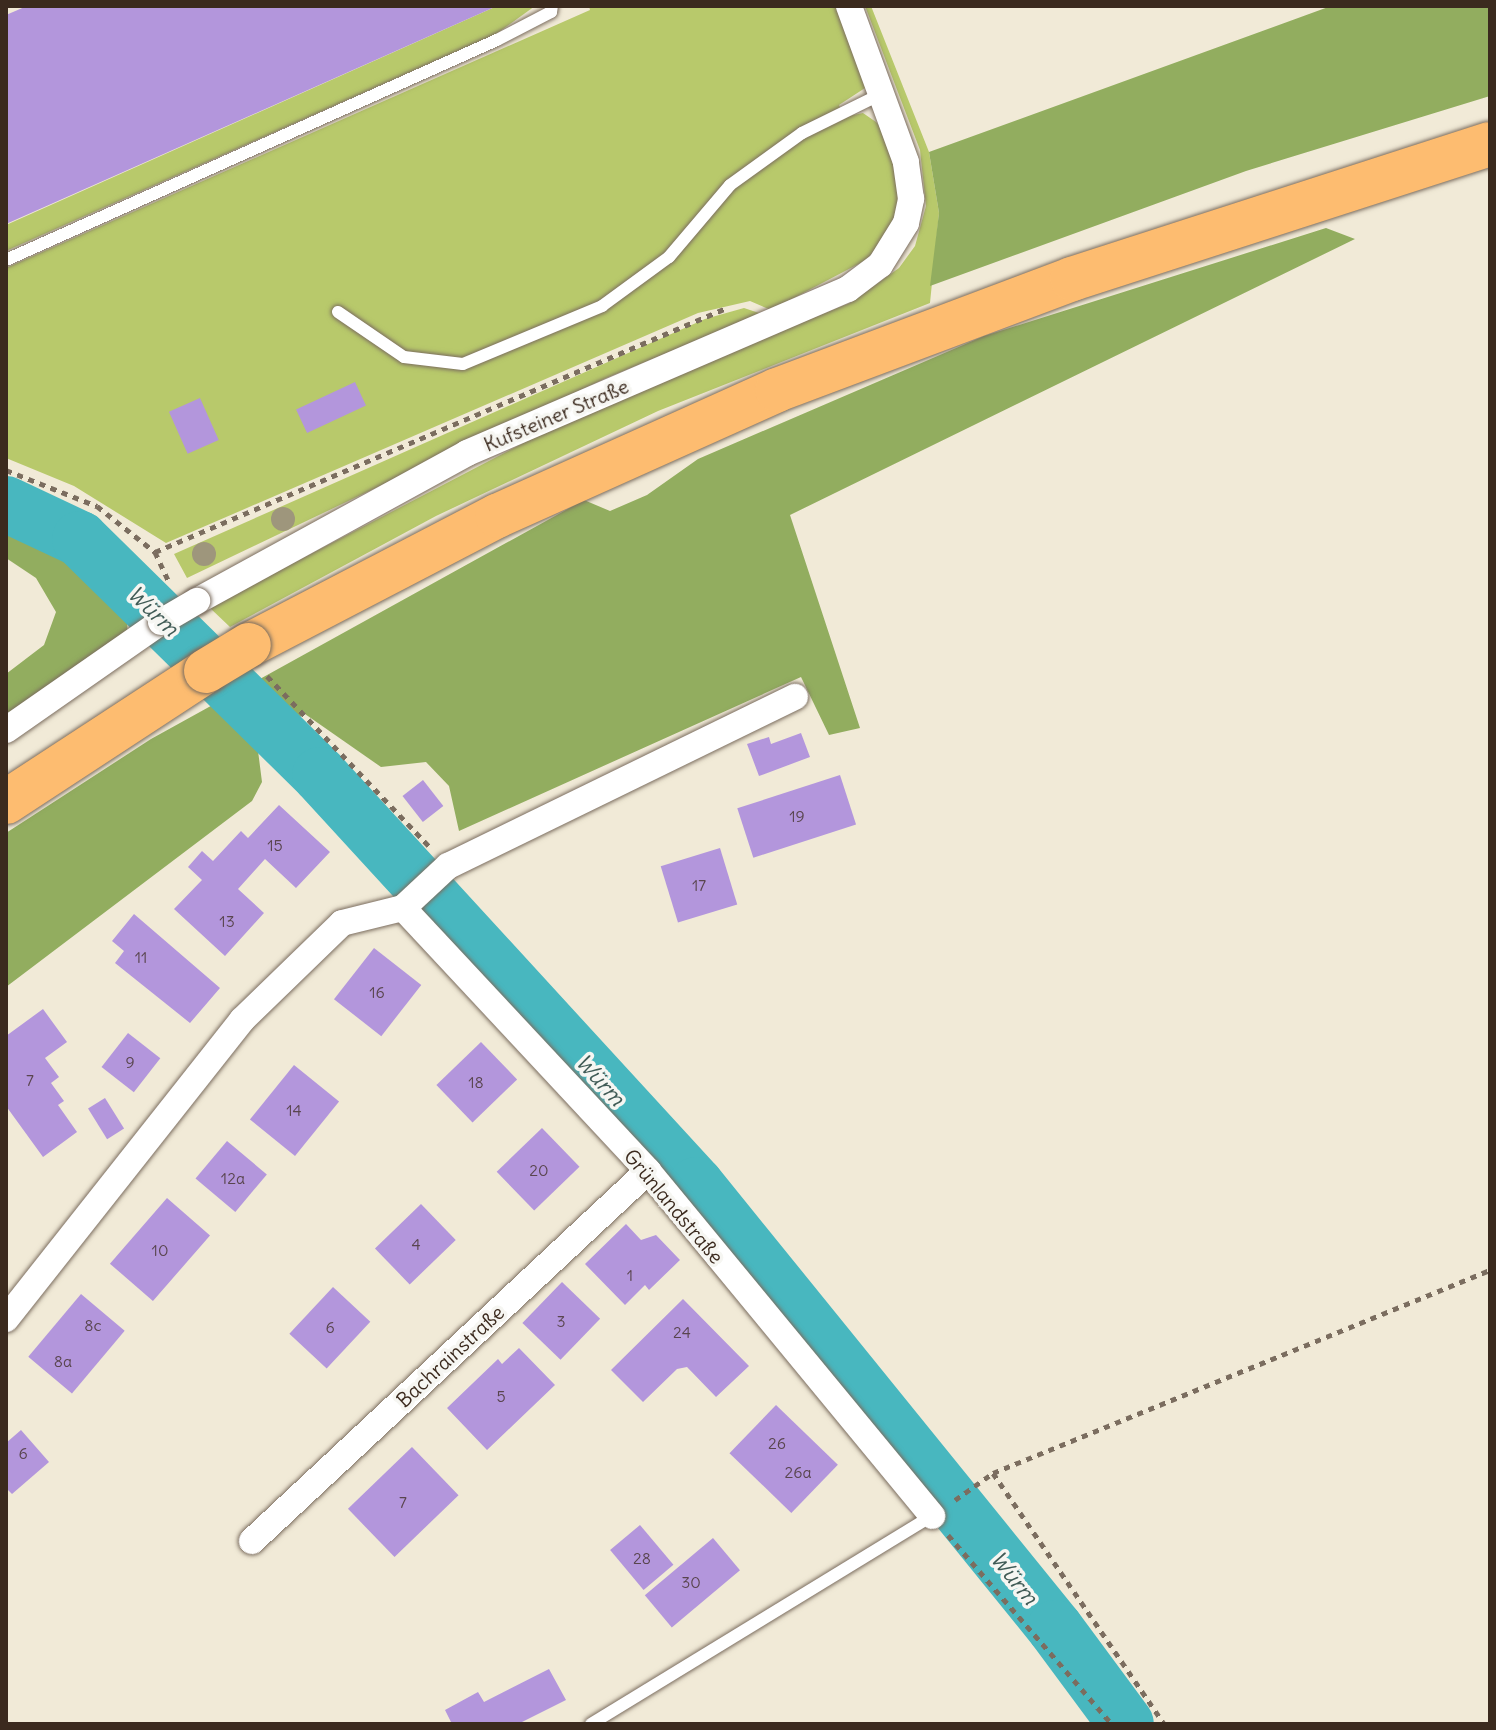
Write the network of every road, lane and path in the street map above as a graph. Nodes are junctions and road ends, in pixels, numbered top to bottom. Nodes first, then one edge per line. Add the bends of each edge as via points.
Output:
1 (552, 6) edge
2 (849, 6) edge
3 (881, 94) junction
4 (1490, 144) edge
5 (6, 260) edge
6 (338, 312) dead end
7 (795, 697) dead end
8 (6, 730) edge
9 (6, 802) edge
10 (403, 908) junction
11 (648, 1171) junction
12 (1490, 1270) edge
13 (6, 1319) edge
14 (993, 1473) junction
15 (963, 1494) dead end
16 (932, 1516) junction
17 (252, 1541) dead end
18 (591, 1724) edge
19 (1112, 1724) edge
20 (1164, 1724) edge

1 - 5 lane via 551,12 497,40
2 - 3 street, Kufsteiner Straße
3 - 6 lane via 802,133 730,185 669,257 602,306 463,364 404,357
3 - 8 street, Kufsteiner Straße, bridge via 906,162 911,199 896,244 848,289 467,453 161,622
4 - 9 highway, bridge via 1072,279 777,390 497,516 249,645
7 - 10 street via 439,873
10 - 11 street, Grünlandstraße
10 - 13 street via 342,923 242,1020
11 - 16 street, Grünlandstraße
11 - 17 street, Bachrainstraße
12 - 14 path
14 - 15 path
14 - 20 path
16 - 18 lane
16 - 19 path

